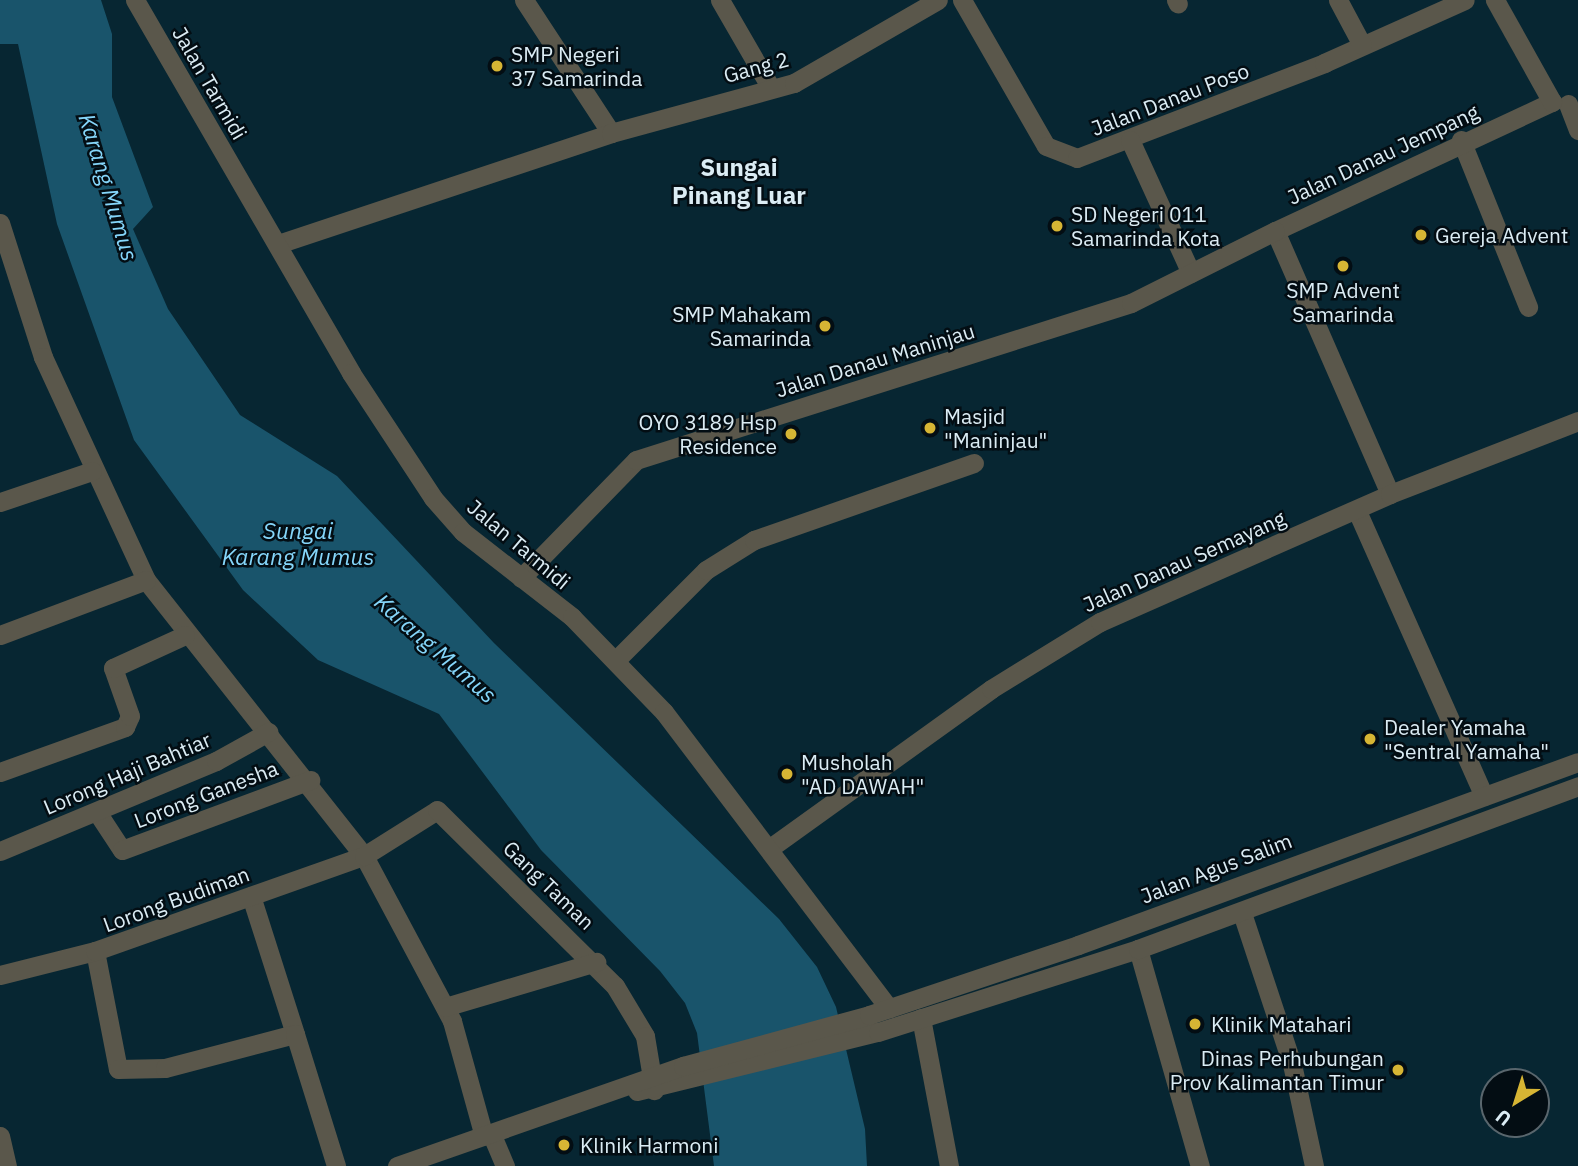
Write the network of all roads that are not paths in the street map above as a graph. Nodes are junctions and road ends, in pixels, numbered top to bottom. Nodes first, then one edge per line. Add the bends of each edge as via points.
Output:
1 (135, 0) edge
2 (524, 0) edge
3 (720, 0) edge
4 (938, 0) edge
5 (962, 0) edge
6 (1338, 0) edge
7 (1465, 0) edge
8 (1495, 0) edge
9 (1362, 46) junction
10 (769, 85) junction
11 (1566, 103) edge
12 (1578, 130) edge
13 (611, 133) junction
14 (1130, 140) junction
15 (1461, 140) junction
16 (0, 223) edge
17 (1275, 231) junction
18 (278, 244) junction
19 (1191, 273) junction
20 (1528, 307) dead end
21 (1578, 421) edge
22 (974, 463) dead end
23 (92, 471) junction
24 (1390, 494) junction
25 (0, 502) edge
26 (1357, 511) junction
27 (521, 578) junction
28 (146, 580) junction
29 (0, 635) edge
30 (185, 635) junction
31 (617, 659) junction
32 (268, 732) junction
33 (1578, 761) edge
34 (0, 772) edge
35 (310, 780) junction
36 (1578, 786) edge
37 (1484, 796) junction
38 (96, 812) junction
39 (770, 848) junction
40 (0, 851) edge
41 (364, 856) junction
42 (1233, 886) junction
43 (251, 896) junction
44 (1242, 913) junction
45 (1138, 949) junction
46 (95, 951) junction
47 (596, 962) junction
48 (1003, 970) junction
49 (0, 975) edge
50 (1010, 989) junction
51 (445, 1007) junction
52 (889, 1008) junction
53 (921, 1018) junction
54 (873, 1023) junction
55 (295, 1034) junction
56 (652, 1084) junction
57 (487, 1135) junction
58 (0, 1136) edge
59 (449, 1148) junction
60 (7, 1166) edge
61 (335, 1166) edge
62 (397, 1166) edge
63 (438, 1166) edge
64 (505, 1166) edge
65 (948, 1166) edge
66 (1200, 1166) edge
67 (1314, 1166) edge

1 - 18 street, Jalan Tarmidi
2 - 13 street
3 - 10 street
4 - 10 street, Gang 2 via 835,63 794,83
5 - 14 street, Jalan Danau Poso via 1054,152 1077,158
6 - 9 street
7 - 9 street, Jalan Danau Poso
8 - 11 street
9 - 14 street, Jalan Danau Poso
10 - 13 street, Gang 2
11 - 12 street
11 - 15 street, Jalan Danau Jempang
13 - 18 street, Gang 2
14 - 19 street
15 - 17 street, Jalan Danau Jempang
15 - 20 street
16 - 23 street via 43,357
17 - 19 street, Jalan Danau Maninjau
17 - 24 street, Jalan Danau Jempang
18 - 27 street, Jalan Tarmidi via 433,498
19 - 27 street, Jalan Danau Maninjau via 1118,307 636,460
21 - 24 street, Jalan Danau Semayang
22 - 31 street via 754,540 706,570
23 - 25 street
23 - 28 street
24 - 26 street, Jalan Danau Semayang
26 - 37 street
26 - 39 street, Jalan Danau Semayang via 1100,622 990,689
27 - 31 street, Jalan Tarmidi
28 - 29 street
28 - 30 street
30 - 32 street
30 - 34 street via 113,667 130,716 125,727
31 - 39 street, Jalan Tarmidi
32 - 35 street
32 - 38 street, Lorong Haji Bahtiar
33 - 37 street, Jalan Agus Salim
35 - 38 street, Lorong Ganesha via 122,850
35 - 41 street
36 - 44 street
37 - 42 street, Jalan Agus Salim
38 - 40 street, Lorong Haji Bahtiar
39 - 52 street, Jalan Tarmidi
41 - 43 street, Lorong Budiman
41 - 47 street, Gang Taman via 437,810
41 - 51 street
42 - 44 street
42 - 48 street, Jalan Agus Salim
43 - 46 street, Lorong Budiman
43 - 55 street
44 - 45 street
44 - 67 street via 1292,1064
45 - 50 street
45 - 66 street
46 - 49 street, Lorong Budiman
46 - 55 street via 110,1050 121,1072 165,1068
47 - 51 street
47 - 56 street, Gang Taman via 645,1036
48 - 50 street
48 - 52 street, Jalan Agus Salim
50 - 53 street
51 - 57 street
52 - 54 street, Jalan Agus Salim
53 - 54 street
53 - 65 street
54 - 56 street
55 - 61 street
56 - 57 street
57 - 59 street
57 - 64 street
58 - 60 street
59 - 62 street
59 - 63 street

